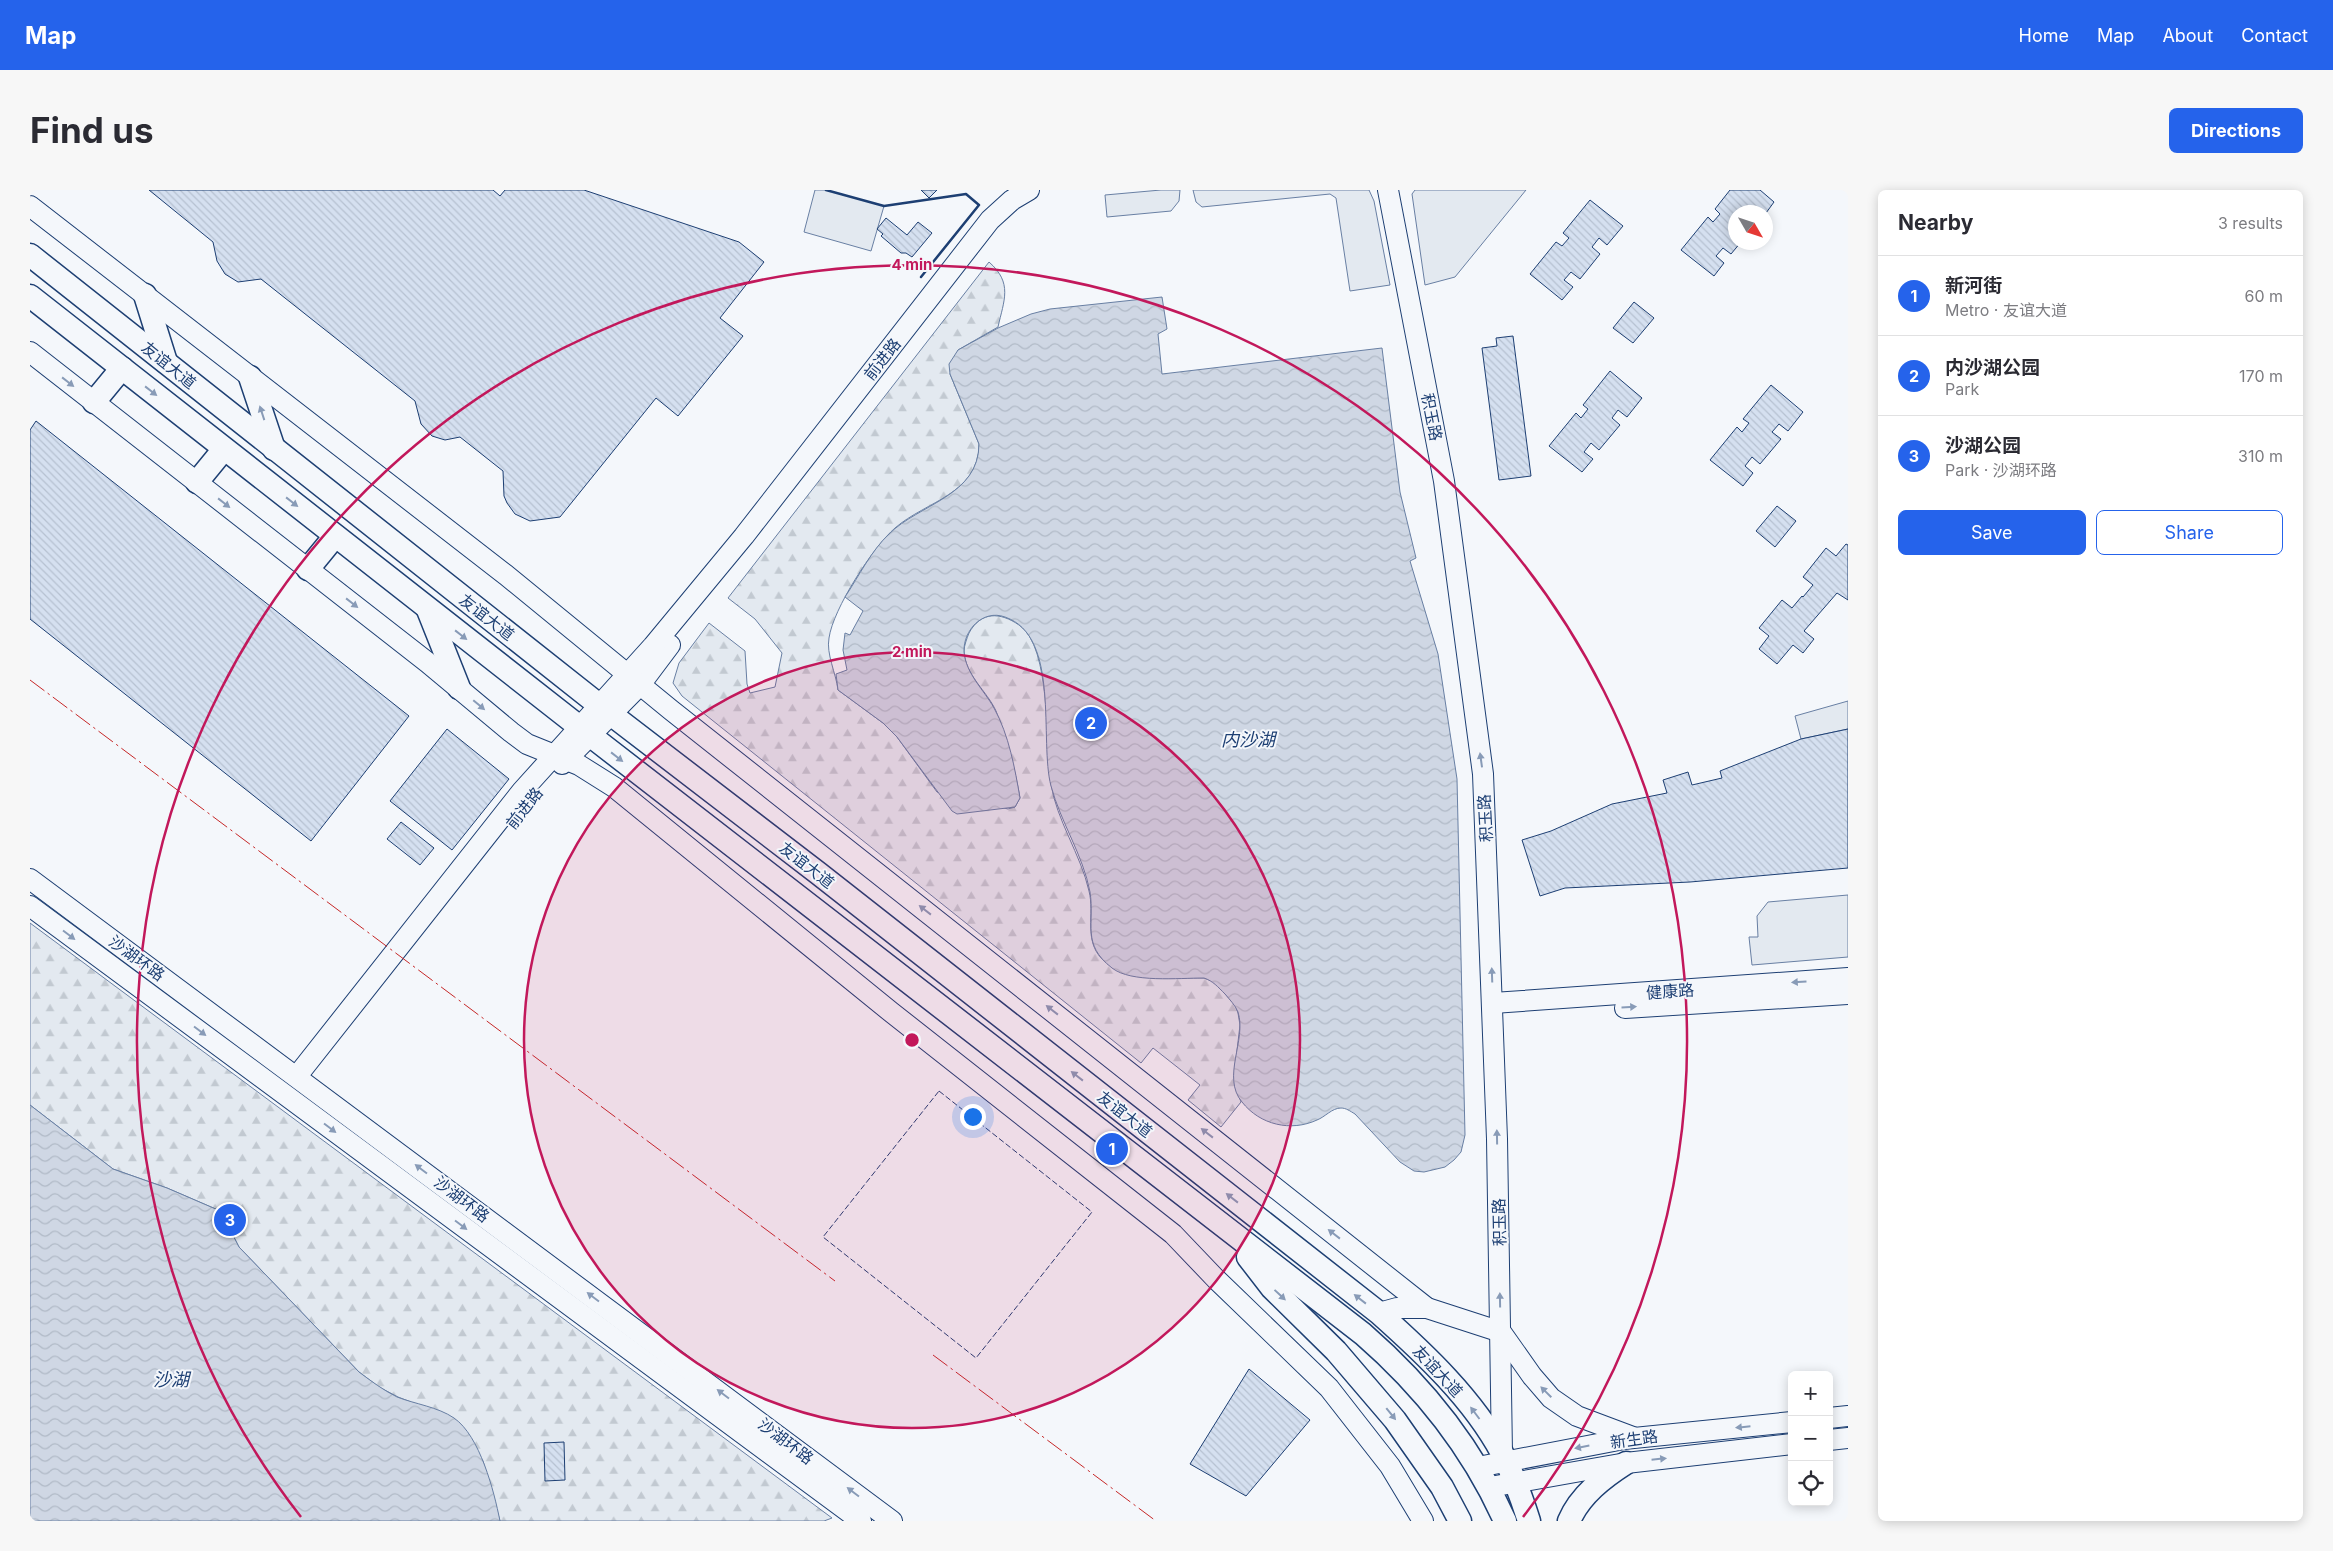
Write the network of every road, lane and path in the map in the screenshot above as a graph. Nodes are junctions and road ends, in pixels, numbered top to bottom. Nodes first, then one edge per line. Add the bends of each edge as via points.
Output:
1 (1028, 190) edge
2 (1388, 190) edge
3 (30, 206) edge
4 (30, 255) edge
5 (146, 295) junction
6 (30, 296) edge
7 (30, 352) edge
8 (166, 362) junction
9 (122, 368) junction
10 (250, 377) junction
11 (94, 402) junction
12 (224, 449) junction
13 (274, 449) junction
14 (197, 482) junction
15 (335, 536) junction
16 (308, 569) junction
17 (428, 609) junction
18 (633, 679) junction
19 (459, 688) junction
20 (605, 710) junction
21 (585, 731) junction
22 (559, 757) junction
23 (30, 879) edge
24 (30, 906) edge
25 (1848, 978) edge
26 (1848, 994) edge
27 (1493, 1009) junction
28 (302, 1080) junction
29 (1227, 1231) junction
30 (1427, 1308) junction
31 (1379, 1313) junction
32 (1501, 1332) junction
33 (1848, 1416) edge
34 (1833, 1418) edge
35 (1788, 1422) edge
36 (1635, 1438) junction
37 (1848, 1438) edge
38 (1833, 1440) edge
39 (1788, 1444) edge
40 (1626, 1463) junction
41 (1507, 1466) junction
42 (1478, 1467) junction
43 (1490, 1487) junction
44 (861, 1521) edge
45 (892, 1521) edge
46 (1424, 1521) edge
47 (1460, 1521) edge
48 (1505, 1521) edge
49 (1529, 1521) edge
50 (1569, 1521) edge

1 - 18 main road, 前进路 via 990,220
27 -> 2 main road, 积玉路 via 1483,774 1444,481
3 - 5 main road
4 - 8 main road, 友谊大道
5 - 8 main road
5 - 10 main road
6 - 9 main road, 友谊大道
7 -> 11 main road
8 - 13 main road, 友谊大道
9 - 11 main road
9 -> 12 main road, 友谊大道
13 -> 10 main road
10 - 18 main road via 498,569
11 - 14 main road
12 - 14 main road
12 -> 15 main road, 友谊大道
13 - 20 main road, 友谊大道
14 -> 16 main road
15 - 16 main road
15 - 17 main road, 友谊大道
16 -> 19 main road
17 - 19 main road
17 -> 21 main road, 友谊大道
18 - 20 main road, 前进路
30 -> 18 main road
19 -> 22 main road via 527,744
20 - 21 main road, 前进路
31 -> 20 main road, 友谊大道
21 - 22 main road, 前进路
21 -> 29 main road, 友谊大道
22 - 28 main road, 前进路 via 543,784
22 - 46 main road via 593,772 614,787 891,1012 1173,1234 1329,1388 1390,1466
23 - 28 main road, 沙湖环路
24 -> 44 main road, 沙湖环路
25 -> 27 main road, 健康路
27 -> 26 main road, 健康路
32 -> 27 main road, 积玉路
45 -> 28 main road, 沙湖环路
29 - 42 main road, 友谊大道 via 1384,1352 1438,1410
29 -> 47 main road via 1272,1288 1336,1352 1395,1420 1442,1487
30 - 31 main road via 1397,1308
30 - 32 main road
41 -> 31 main road, 友谊大道 via 1480,1418 1447,1378
36 -> 32 main road via 1595,1424 1564,1408 1541,1388
32 - 41 main road, 积玉路
33 - 34 main road
35 -> 36 main road, 新生路
36 -> 41 main road, 新生路
37 - 38 main road
40 -> 39 main road, 新生路
40 - 41 main road, 新生路
40 - 50 main road via 1606,1475 1592,1489
41 - 42 main road, 新生路
41 - 43 main road, 新生路
41 - 49 main road, 友谊大道
42 - 43 main road, 友谊大道
43 - 48 main road, 友谊大道

